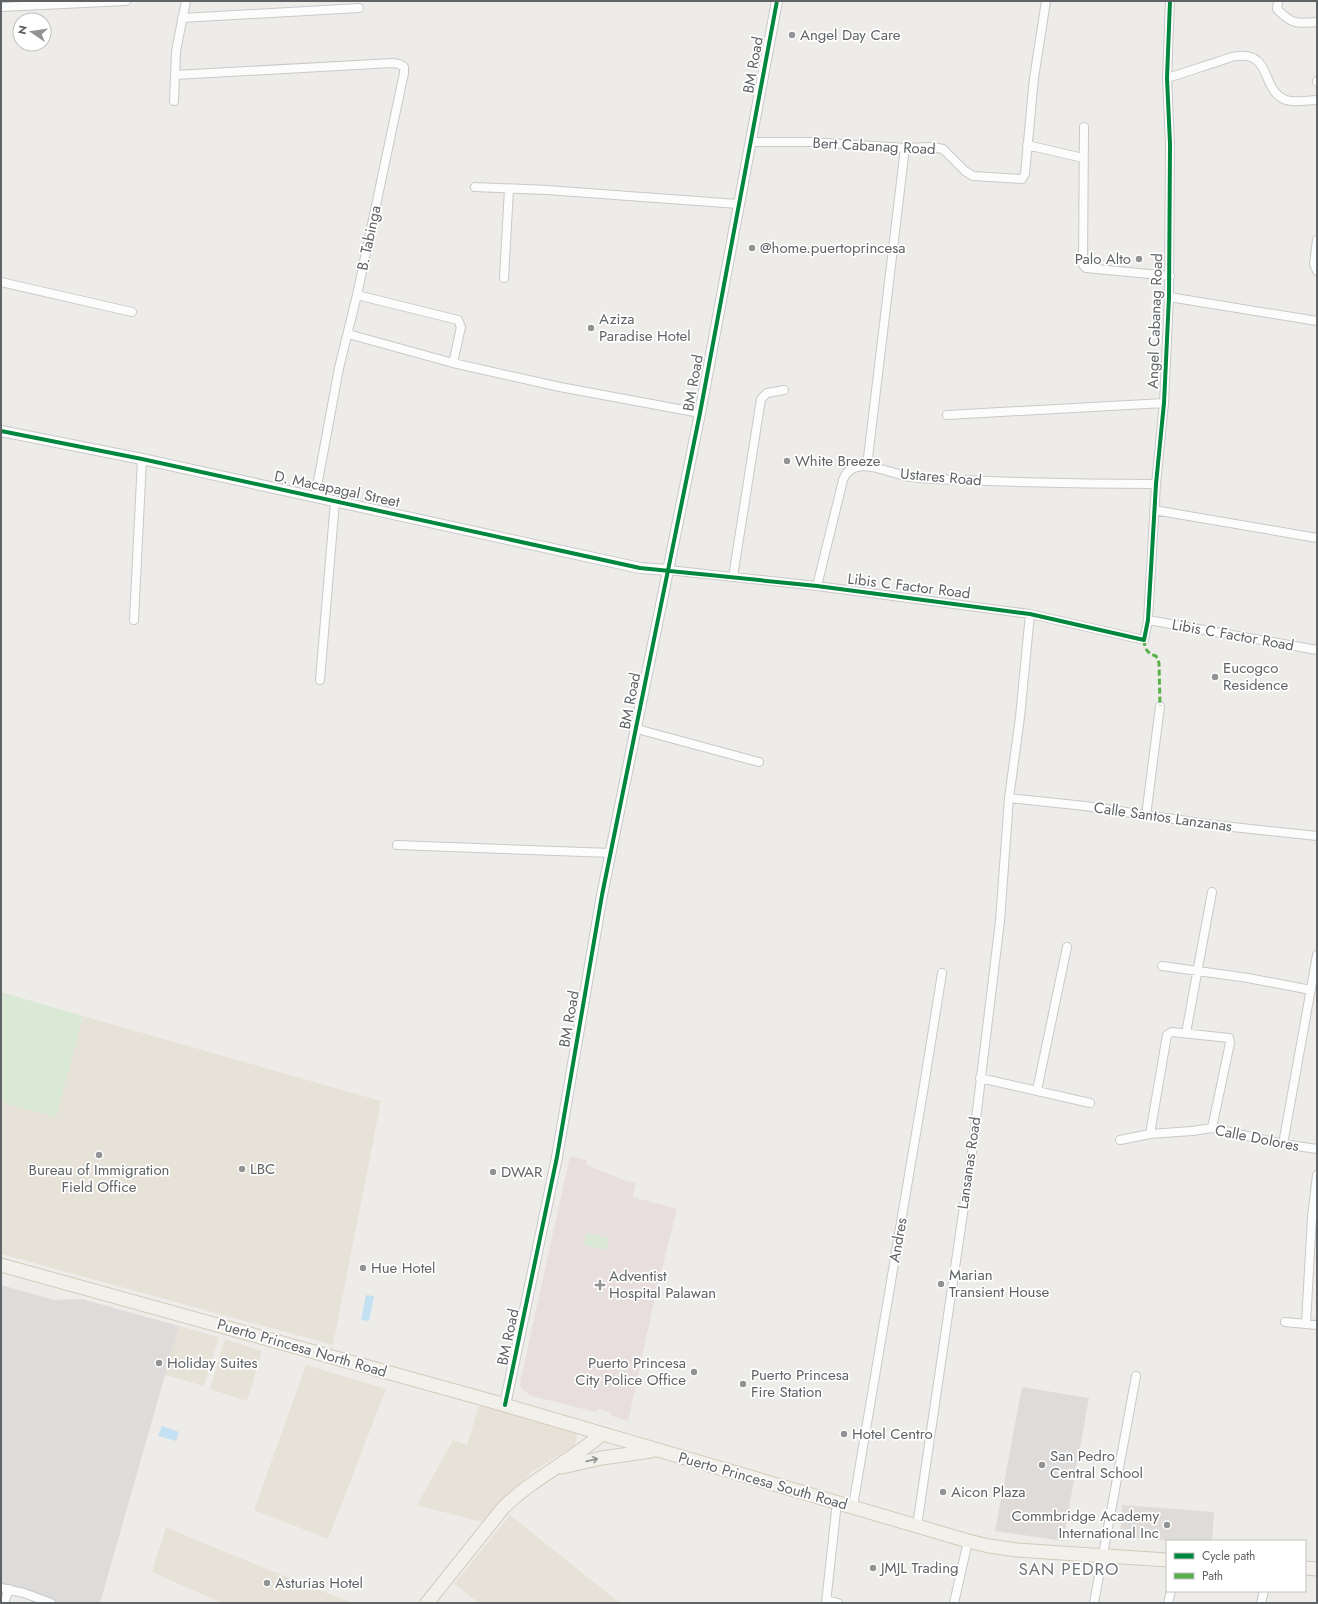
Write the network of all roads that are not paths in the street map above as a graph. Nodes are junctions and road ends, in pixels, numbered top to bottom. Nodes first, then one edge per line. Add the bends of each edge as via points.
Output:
1 (126, 1) edge
2 (186, 1) edge
3 (777, 1) edge
4 (1046, 1) edge
5 (1170, 1) edge
6 (1278, 1) edge
7 (1, 7) edge
8 (359, 8) dead end
9 (182, 18) junction
10 (1317, 22) edge
11 (175, 75) junction
12 (1167, 78) junction
13 (1317, 100) edge
14 (174, 101) dead end
15 (1084, 126) dead end
16 (751, 142) junction
17 (1028, 145) junction
18 (905, 148) junction
19 (1083, 158) junction
20 (475, 187) dead end
21 (509, 189) junction
22 (738, 204) junction
23 (1317, 240) edge
24 (1317, 271) edge
25 (1170, 276) junction
26 (504, 278) dead end
27 (1, 282) edge
28 (357, 295) junction
29 (1169, 297) junction
30 (132, 312) dead end
31 (1317, 321) edge
32 (348, 334) junction
33 (453, 363) junction
34 (784, 390) dead end
35 (1164, 403) junction
36 (700, 413) junction
37 (947, 415) dead end
38 (1, 431) edge
39 (142, 460) junction
40 (867, 466) junction
41 (1156, 484) junction
42 (316, 497) junction
43 (335, 501) junction
44 (1154, 510) junction
45 (1317, 538) edge
46 (668, 570) junction
47 (733, 577) junction
48 (817, 586) junction
49 (1030, 614) junction
50 (134, 620) dead end
51 (1148, 620) junction
52 (1144, 640) joint
53 (1317, 650) edge
54 (320, 680) dead end
55 (1160, 706) dead end
56 (637, 729) junction
57 (759, 762) dead end
58 (1009, 798) junction
59 (1146, 816) junction
60 (1317, 836) edge
61 (397, 845) dead end
62 (612, 853) junction
63 (1212, 892) dead end
64 (1067, 947) dead end
65 (1317, 955) edge
66 (1162, 966) dead end
67 (1197, 970) junction
68 (942, 973) dead end
69 (1312, 995) edge
70 (1186, 1033) junction
71 (980, 1078) junction
72 (1037, 1090) junction
73 (1090, 1103) dead end
74 (1212, 1128) junction
75 (1150, 1134) junction
76 (1120, 1140) dead end
77 (1283, 1144) junction
78 (1317, 1149) edge
79 (1317, 1175) edge
80 (1315, 1217) edge
81 (1, 1265) edge
82 (1285, 1322) dead end
83 (1306, 1323) junction
84 (1317, 1325) edge
85 (1136, 1376) dead end
86 (505, 1406) junction
87 (602, 1434) junction
88 (657, 1450) junction
89 (554, 1469) junction
90 (837, 1502) junction
91 (853, 1506) junction
92 (917, 1526) junction
93 (968, 1541) junction
94 (1103, 1556) junction
95 (1166, 1560) edge
96 (1306, 1568) edge
97 (1317, 1569) edge
98 (5, 1588) edge
99 (1171, 1592) edge
100 (1264, 1592) edge
101 (826, 1602) edge
102 (4, 1603) edge
103 (51, 1603) edge
104 (427, 1603) edge
105 (838, 1603) edge
106 (954, 1603) edge
107 (1094, 1603) edge
108 (1168, 1603) edge
109 (1261, 1603) edge

1 - 7 street
2 - 9 street
3 - 16 street, BM Road
4 - 17 street, Bert Cabanag Road via 1034,78
5 - 12 street, Angel Cabanag Road
6 - 10 street via 1277,9 1286,20
8 - 9 street
9 - 11 street
11 - 14 street
11 - 28 street, B. Tabinga via 392,63 404,67
12 - 13 street via 1238,56 1250,57 1257,59 1263,66 1270,85 1280,96 1287,100
12 - 25 street, Angel Cabanag Road
15 - 19 street
16 - 18 street, Bert Cabanag Road via 811,142
16 - 22 street, BM Road
17 - 18 street, Bert Cabanag Road via 1025,174 1019,179 973,176 939,148
17 - 19 street
18 - 40 street
19 - 25 street via 1083,266
20 - 21 street
21 - 22 street
21 - 26 street
22 - 36 street, BM Road
23 - 24 street via 1314,264
25 - 29 street, Angel Cabanag Road
27 - 30 street
28 - 32 street, B. Tabinga
28 - 33 street via 458,320 461,327
29 - 31 street
29 - 35 street, Angel Cabanag Road
32 - 33 street
32 - 42 street, B. Tabinga via 339,368
33 - 36 street via 560,387
34 - 47 street via 767,393 761,399
35 - 37 street
35 - 41 street, Angel Cabanag Road
36 - 46 street, BM Road
38 - 39 street, D. Macapagal Street
39 - 42 street, D. Macapagal Street
39 - 50 street
40 - 41 street, Ustares Road via 924,478
40 - 48 street, Ustares Road via 849,469 845,473
41 - 44 street, Angel Cabanag Road
42 - 43 street, D. Macapagal Street
43 - 46 street, D. Macapagal Street via 640,568
43 - 54 street
44 - 45 street
44 - 51 street, Angel Cabanag Road
46 - 47 street, Libis C Factor Road
46 - 56 street, BM Road
47 - 48 street, Libis C Factor Road
48 - 49 street, Libis C Factor Road
49 - 52 street, Libis C Factor Road
49 - 58 street, Lansanas Road
51 - 52 street, Angel Cabanag Road
51 - 53 street, Libis C Factor Road
55 - 59 street
56 - 57 street
56 - 62 street, BM Road
58 - 59 street, Calle Santos Lanzanas
58 - 71 street, Lansanas Road via 1000,921
59 - 60 street, Calle Santos Lanzanas
61 - 62 street
62 - 86 street, BM Road via 602,895 557,1157
63 - 67 street
64 - 72 street
65 - 69 street
66 - 67 street
67 - 69 street
67 - 70 street
68 - 91 street, Andres
69 - 77 street
70 - 74 street via 1227,1037 1230,1040
70 - 75 street via 1172,1032 1167,1035
71 - 72 street
71 - 92 street, Lansanas Road via 972,1152
72 - 73 street
74 - 75 street, Calle Dolores
74 - 77 street, Calle Dolores
75 - 76 street, Calle Dolores
77 - 78 street, Calle Dolores
79 - 80 street
80 - 83 street
81 - 86 main road, Puerto Princesa North Road
82 - 83 street
83 - 84 street
85 - 94 street
86 - 87 main road, Puerto Princesa North Road
87 - 88 main road, Puerto Princesa South Road
87 - 89 main road
89 -> 88 main road via 602,1458
88 - 90 main road, Puerto Princesa South Road
89 - 104 main road via 517,1494 503,1508
90 - 91 main road, Puerto Princesa South Road
90 - 101 street
91 - 92 main road, Puerto Princesa South Road
92 - 93 main road, Puerto Princesa South Road
93 - 94 main road, Puerto Princesa South Road via 1016,1550
93 - 106 street
94 - 95 main road, Puerto Princesa South Road
94 - 107 street
96 - 97 main road
98 - 102 street
98 - 103 street
99 - 108 street
100 - 109 street
101 - 105 street

